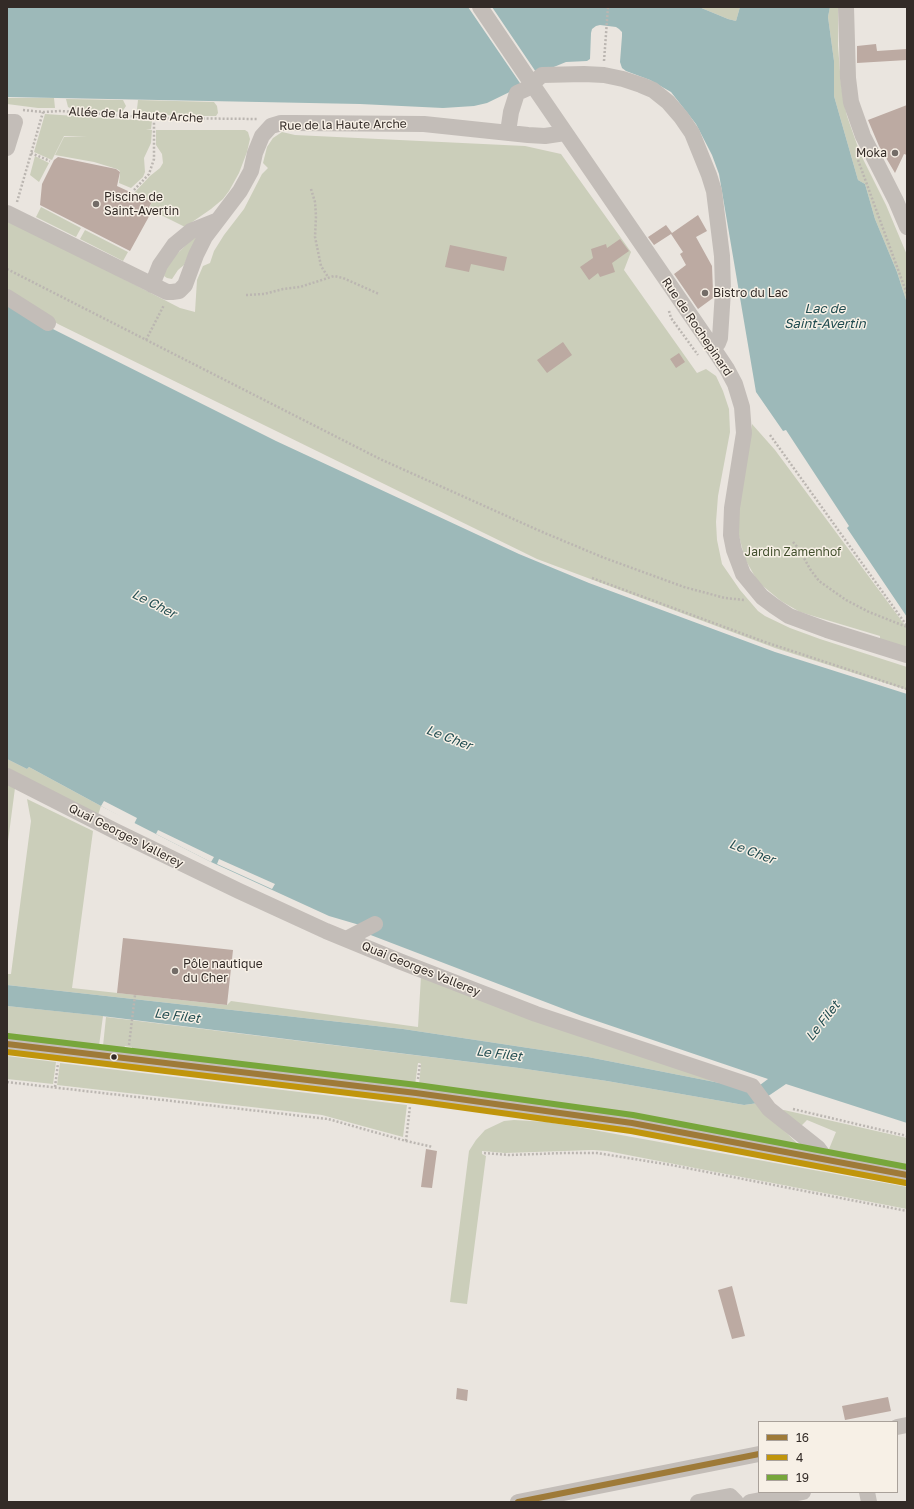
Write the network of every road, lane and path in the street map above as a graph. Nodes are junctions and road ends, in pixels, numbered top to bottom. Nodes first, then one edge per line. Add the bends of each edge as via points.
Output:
1 (480, 7) edge
2 (608, 7) edge
3 (846, 7) edge
4 (604, 66) dead end
5 (22, 109) dead end
6 (43, 112) junction
7 (154, 118) junction
8 (7, 122) edge
9 (264, 122) dead end
10 (508, 132) junction
11 (565, 133) junction
12 (863, 136) junction
13 (7, 148) edge
14 (31, 153) junction
15 (50, 161) dead end
16 (311, 189) dead end
17 (134, 190) dead end
18 (10, 214) edge
19 (216, 221) junction
20 (907, 227) edge
21 (7, 270) edge
22 (328, 277) junction
23 (152, 285) junction
24 (379, 294) dead end
25 (907, 294) edge
26 (246, 295) dead end
27 (7, 297) edge
28 (667, 306) dead end
29 (161, 311) dead end
30 (48, 324) dead end
31 (146, 340) junction
32 (713, 348) junction
33 (702, 360) dead end
34 (770, 435) dead end
35 (793, 542) dead end
36 (592, 578) dead end
37 (742, 594) dead end
38 (907, 627) edge
39 (907, 655) edge
40 (907, 689) edge
41 (7, 776) edge
42 (375, 924) dead end
43 (346, 939) junction
44 (135, 995) dead end
45 (7, 1044) edge
46 (129, 1047) dead end
47 (60, 1051) junction
48 (7, 1082) edge
49 (55, 1087) junction
50 (416, 1094) junction
51 (769, 1109) junction
52 (907, 1136) edge
53 (406, 1141) junction
54 (433, 1147) dead end
55 (484, 1153) dead end
56 (827, 1160) junction
57 (907, 1175) edge
58 (907, 1211) edge
59 (758, 1454) edge
60 (797, 1493) edge
61 (561, 1498) edge
62 (518, 1502) edge
63 (698, 1502) edge
64 (736, 1502) edge
65 (750, 1502) edge

1 - 11 street, Rue de Rochepinard, bridge
2 - 4 path
3 - 12 street via 850,92
5 - 6 path, Allée de la Haute Arche
6 - 7 path, Allée de la Haute Arche
6 - 14 path
7 - 9 path, Allée de la Haute Arche via 259,119
7 - 17 path via 154,159 149,174
8 - 13 street via 14,122
10 - 11 street via 545,136
10 - 19 street, Rue de la Haute Arche via 424,124 281,123 271,126 262,136 251,171 240,191
10 - 32 street via 511,112 518,93 542,76 604,75 652,90 668,102 692,133 714,191 722,256 723,291 720,338
11 - 32 street, Rue de Rochepinard
12 - 20 street
12 - 25 path via 856,156
14 - 15 path
14 - 18 path
16 - 22 path via 315,202 315,237 321,266
18 - 23 street, Rue de la Haute Arche
19 - 23 street via 191,231 174,245 160,265
19 - 23 street, Rue de la Haute Arche via 196,255 185,285 179,291 167,292
21 - 31 path
22 - 24 path via 343,278
22 - 26 path via 300,287
27 - 30 street
28 - 33 path, Rue de Rochepinard via 671,318
29 - 31 path
31 - 37 path via 380,459 540,531 684,587 725,598 747,600
32 - 39 street, Rue de Rochepinard via 735,384 742,407 744,432 730,521 734,550 743,574 762,597 789,616
34 - 38 path
35 - 38 path via 819,581 846,600
36 - 40 path via 765,642
41 - 43 street, Quai Georges Vallerey via 184,865
42 - 43 street
43 - 51 street, Quai Georges Vallerey via 536,1014 752,1086
44 - 46 path
45 - 47 street
47 - 49 path
47 - 50 street
48 - 49 path
49 - 53 path via 328,1119
50 - 53 path via 410,1107
50 - 56 street via 632,1123
51 - 52 path via 782,1106
51 - 56 street, Quai Georges Vallerey via 818,1148
53 - 54 path
55 - 58 path via 597,1153
56 - 57 street
59 - 61 street
60 - 65 street
61 - 62 street
63 - 64 street via 730,1496

